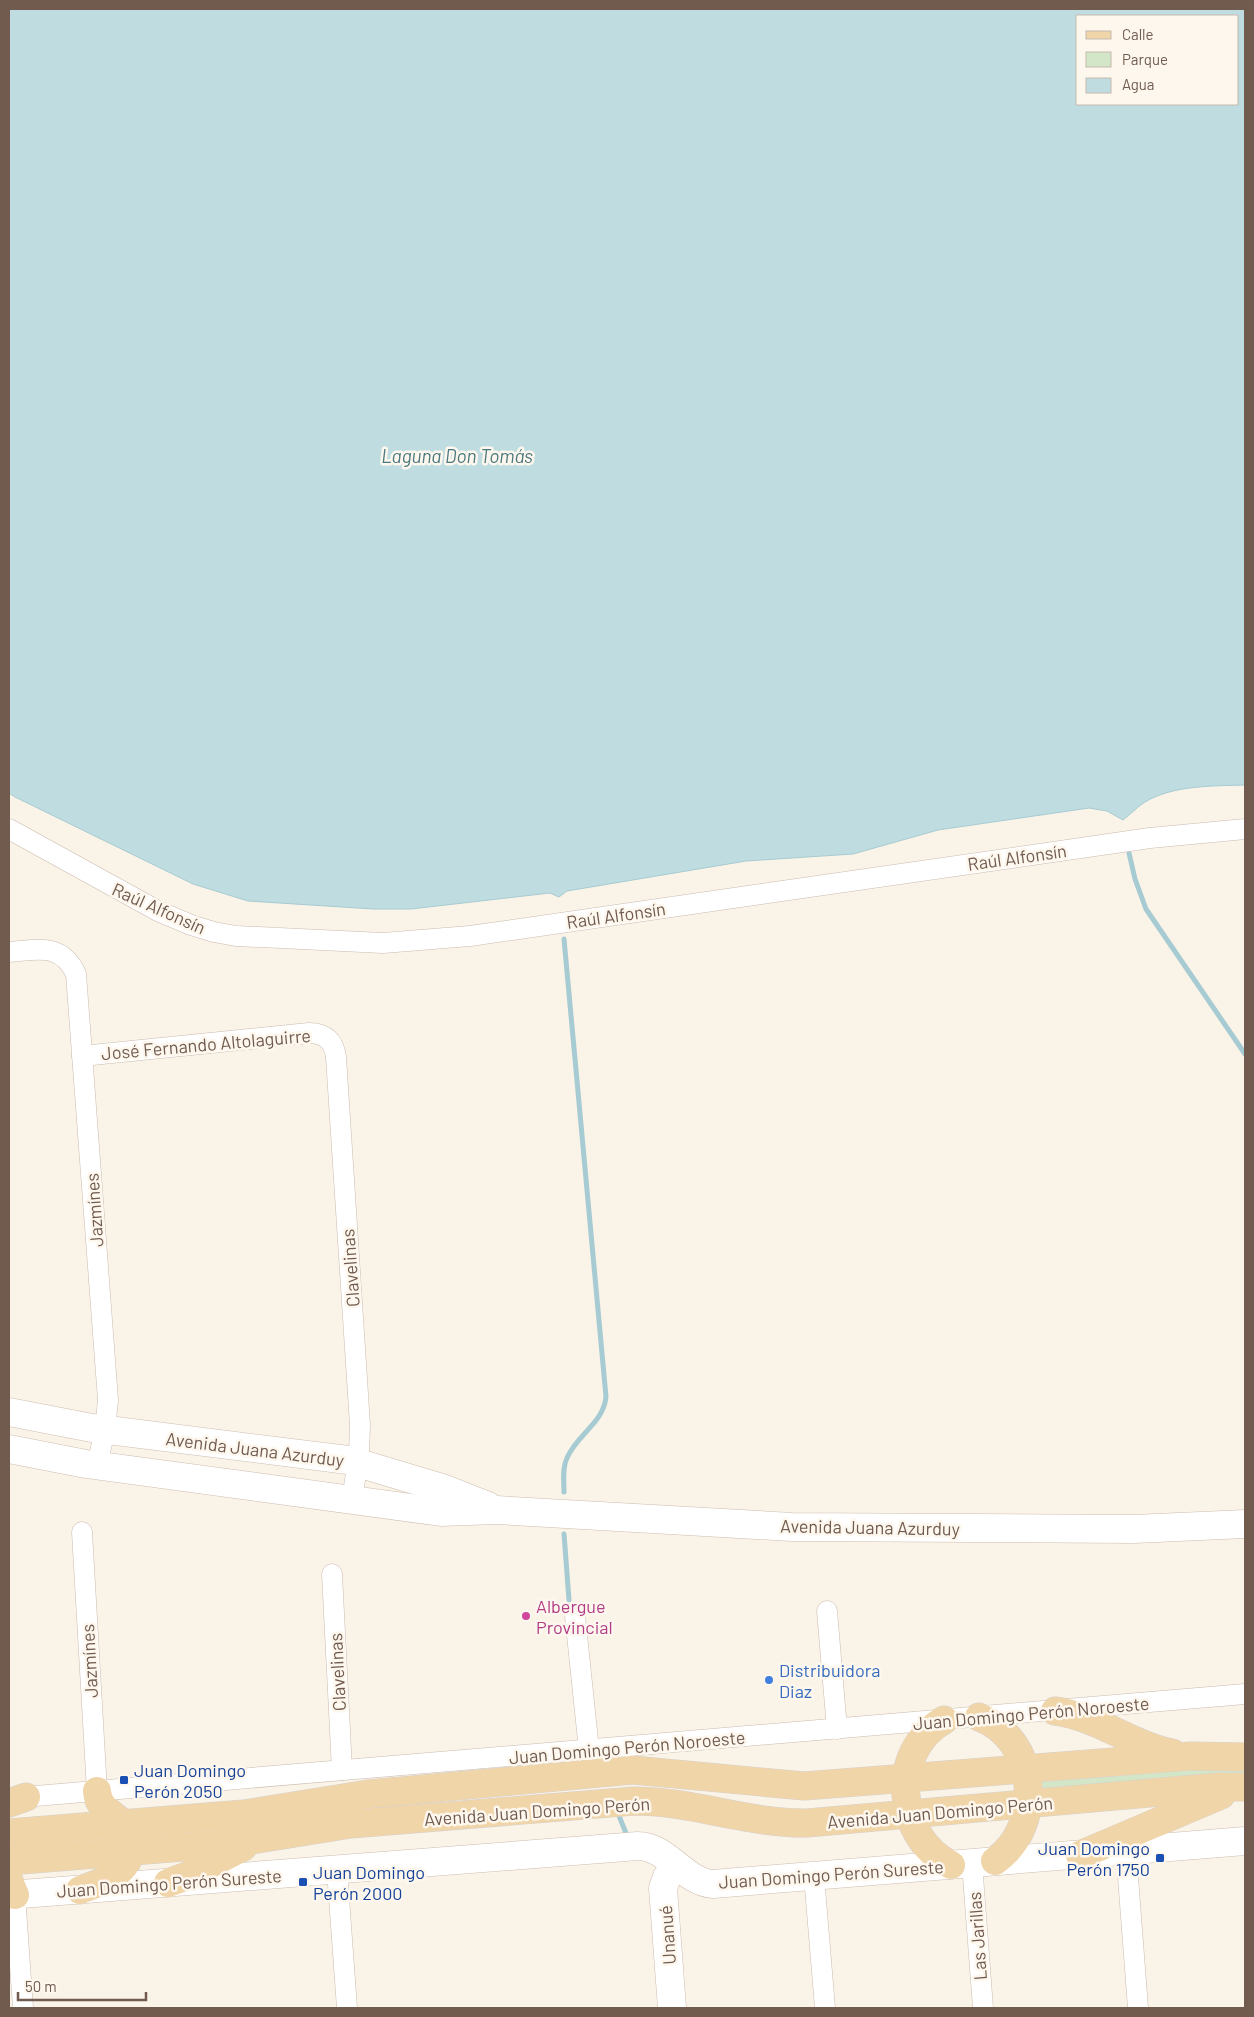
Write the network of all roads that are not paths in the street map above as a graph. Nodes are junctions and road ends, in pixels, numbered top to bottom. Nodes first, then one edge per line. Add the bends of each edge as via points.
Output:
1 (9, 829) edge
2 (1245, 829) edge
3 (9, 952) edge
4 (328, 1038) joint
5 (82, 1056) junction
6 (9, 1412) edge
7 (105, 1430) junction
8 (9, 1449) edge
9 (358, 1462) junction
10 (97, 1465) junction
11 (352, 1500) junction
12 (496, 1510) junction
13 (1245, 1524) edge
14 (82, 1532) dead end
15 (332, 1574) dead end
16 (827, 1611) dead end
17 (575, 1616) dead end
18 (1245, 1694) edge
19 (1055, 1711) junction
20 (979, 1718) junction
21 (944, 1720) junction
22 (837, 1729) junction
23 (588, 1750) junction
24 (1191, 1756) junction
25 (1245, 1757) edge
26 (1026, 1769) junction
27 (342, 1770) junction
28 (906, 1779) junction
29 (1243, 1787) edge
30 (97, 1791) junction
31 (15, 1799) edge
32 (1027, 1804) junction
33 (910, 1814) junction
34 (122, 1824) junction
35 (9, 1833) edge
36 (258, 1840) junction
37 (1245, 1841) edge
38 (131, 1851) junction
39 (1126, 1851) junction
40 (1080, 1854) junction
41 (9, 1861) edge
42 (973, 1863) junction
43 (675, 1865) junction
44 (337, 1870) junction
45 (814, 1876) junction
46 (168, 1883) junction
47 (11, 1890) edge
48 (80, 1890) junction
49 (23, 2008) edge
50 (347, 2008) edge
51 (672, 2008) edge
52 (825, 2008) edge
53 (983, 2008) edge
54 (1138, 2008) edge

1 - 2 street, Raúl Alfonsín via 164,914 202,929 236,936 383,943 463,937 1150,838
3 - 5 street, Jazmínes via 49,950 66,958 77,981
4 - 5 street, José Fernando Altolaguirre via 309,1033
4 - 9 street, Clavelinas via 336,1058 360,1425
5 - 7 street, Jazmínes via 108,1391
6 - 7 street, Avenida Juana Azurduy
7 - 9 street, Avenida Juana Azurduy
7 - 10 street, Jazmínes
8 - 10 street, Avenida Juana Azurduy
9 - 11 street, Clavelinas
9 - 12 street, Avenida Juana Azurduy
10 - 11 street, Avenida Juana Azurduy
11 - 12 street, Avenida Juana Azurduy via 441,1512
12 - 13 street, Avenida Juana Azurduy via 801,1527 1134,1529
14 - 30 street, Jazmínes
15 - 27 street, Clavelinas
16 - 22 street
17 - 23 street
18 - 19 street, Juan Domingo Perón Noroeste
19 - 20 street, Juan Domingo Perón Noroeste
19 - 24 main road via 1078,1716 1154,1749
20 - 21 street, Juan Domingo Perón Noroeste
20 - 26 main road via 990,1722 1009,1737 1020,1752
21 - 22 street, Juan Domingo Perón Noroeste
21 - 28 main road via 929,1730 914,1749
22 - 23 street, Juan Domingo Perón Noroeste
23 - 27 street, Juan Domingo Perón Noroeste
24 - 25 main road, Avenida Juan Domingo Perón
24 - 26 main road, Avenida Juan Domingo Perón
26 - 28 main road, Avenida Juan Domingo Perón
26 - 32 main road
27 - 30 street, Juan Domingo Perón Noroeste
28 - 33 main road
28 - 34 main road, Avenida Juan Domingo Perón via 796,1787 633,1770 368,1794 244,1814
29 - 32 main road, Avenida Juan Domingo Perón
29 - 40 main road
30 - 31 street, Juan Domingo Perón Noroeste
30 - 34 main road via 101,1806
32 - 33 main road, Avenida Juan Domingo Perón
32 - 42 main road via 1019,1837 1008,1851
33 - 36 main road, Avenida Juan Domingo Perón via 788,1823 634,1801 351,1824
33 - 42 main road via 928,1849
34 - 35 main road, Avenida Juan Domingo Perón
34 - 38 main road via 129,1834
36 - 38 main road, Avenida Juan Domingo Perón
36 - 46 main road
37 - 39 street, Juan Domingo Perón Sureste
38 - 41 main road, Avenida Juan Domingo Perón
38 - 48 main road via 115,1875
39 - 40 street, Juan Domingo Perón Sureste
39 - 54 street
40 - 42 street, Juan Domingo Perón Sureste
42 - 45 street, Juan Domingo Perón Sureste
42 - 53 street, Las Jarillas
43 - 44 street, Juan Domingo Perón Sureste via 655,1850 641,1846
43 - 45 street, Juan Domingo Perón Sureste via 696,1880 710,1884
43 - 51 street, Unanué via 663,1888
44 - 46 street, Juan Domingo Perón Sureste
44 - 50 street
45 - 52 street
46 - 48 street, Juan Domingo Perón Sureste
47 - 48 street, Juan Domingo Perón Sureste
47 - 49 street

